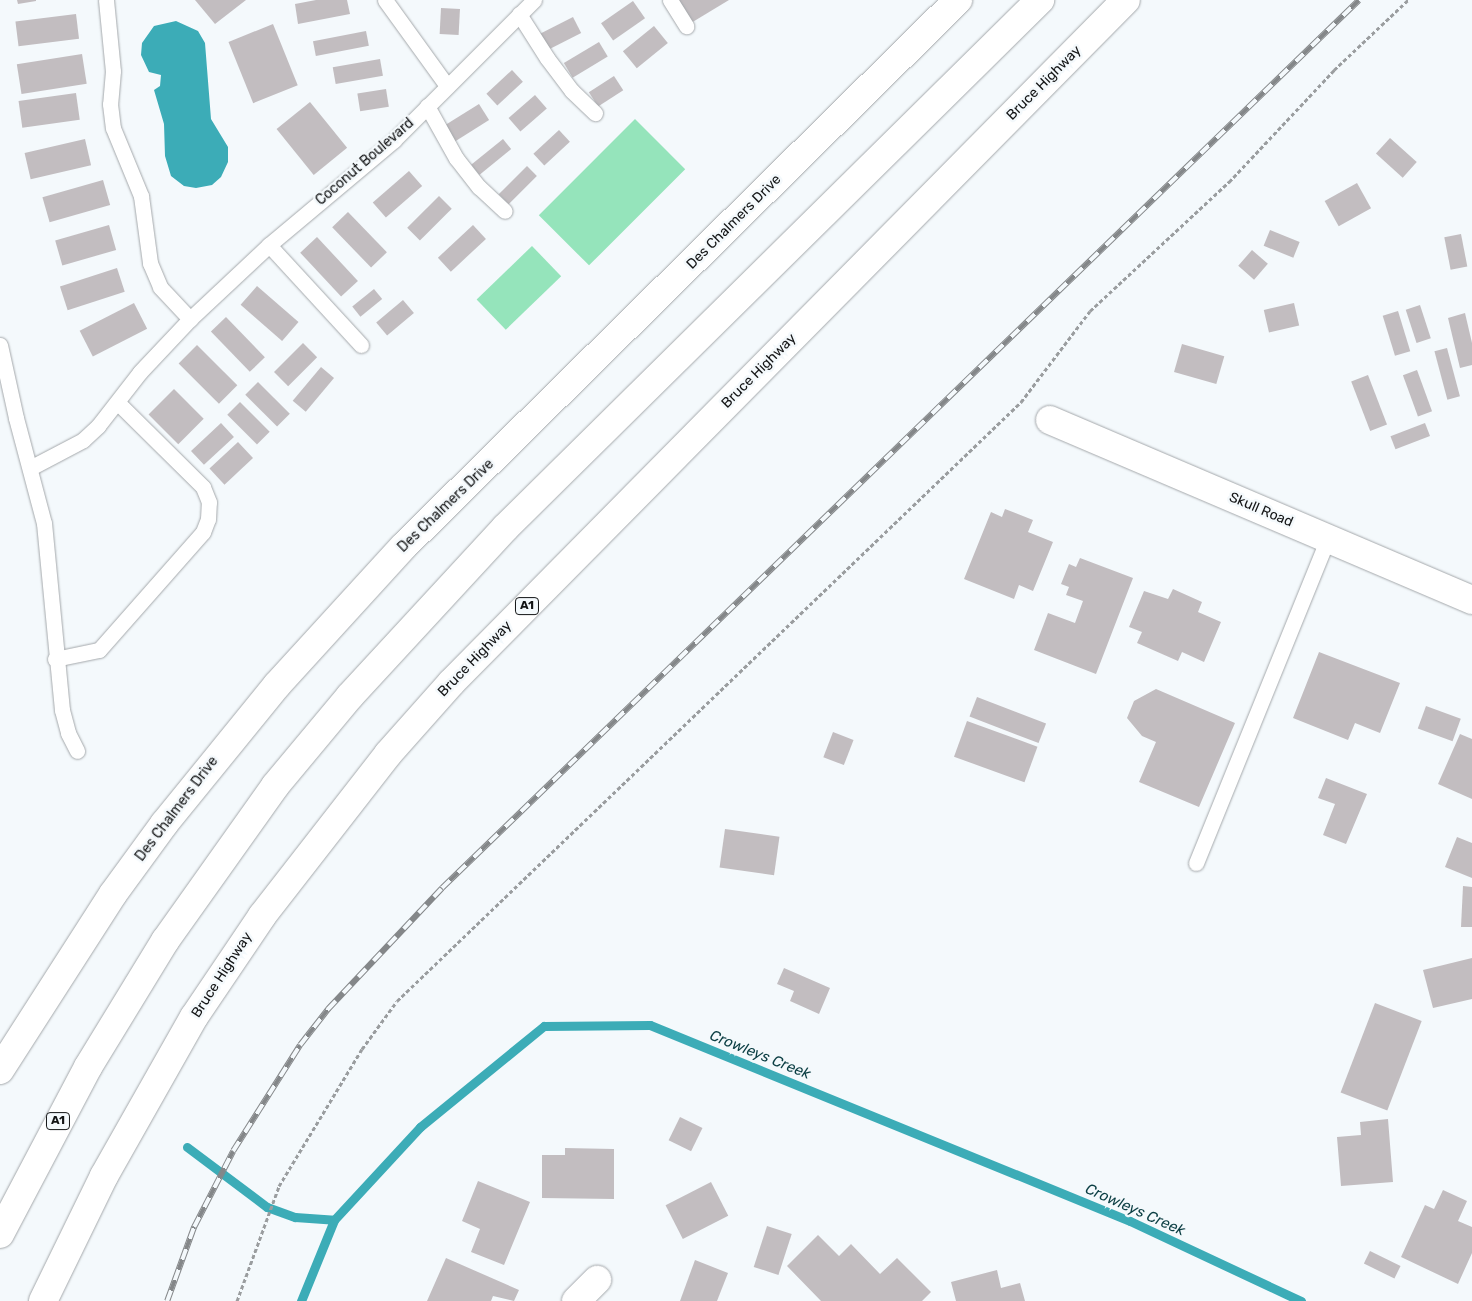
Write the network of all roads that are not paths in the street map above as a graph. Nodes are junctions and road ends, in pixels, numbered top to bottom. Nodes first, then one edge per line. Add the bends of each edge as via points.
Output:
1 (106, 0) edge
2 (384, 0) edge
3 (534, 0) edge
4 (670, 0) edge
5 (958, 0) edge
6 (1040, 0) edge
7 (1126, 0) edge
8 (519, 14) junction
9 (686, 26) dead end
10 (447, 86) junction
11 (427, 106) junction
12 (595, 113) dead end
13 (505, 211) dead end
14 (269, 245) junction
15 (190, 319) junction
16 (0, 344) edge
17 (360, 345) dead end
18 (118, 403) junction
19 (1050, 420) dead end
20 (30, 468) junction
21 (1328, 538) junction
22 (1472, 600) edge
23 (56, 659) junction
24 (77, 751) dead end
25 (1196, 863) dead end
26 (0, 1070) edge
27 (0, 1234) edge
28 (597, 1280) dead end
29 (43, 1301) edge
30 (576, 1301) edge

1 - 15 lane via 113,70 110,104 113,128 141,196 150,263 160,287
2 - 10 lane
3 - 8 lane, Coconut Boulevard
4 - 9 lane
5 - 26 main road, Des Chalmers Drive via 404,546 277,684 170,816 113,894
6 - 27 main road, A1 via 505,528 350,696 275,786 166,941 88,1067
7 - 29 main road, Bruce Highway / A1 via 451,682 388,754 262,916 194,1017 104,1176
8 - 10 lane, Coconut Boulevard
8 - 12 lane via 572,91
10 - 11 lane, Coconut Boulevard
11 - 13 lane via 456,158 479,187
11 - 14 lane, Coconut Boulevard via 394,140
14 - 15 lane, Coconut Boulevard
14 - 17 lane
15 - 18 lane, Coconut Boulevard via 140,372
16 - 20 lane
18 - 20 lane, Coconut Boulevard via 83,440
18 - 23 lane via 203,487 209,502 208,518 203,532 99,650
19 - 21 main road, Skull Road
20 - 23 lane via 49,558
21 - 22 main road, Skull Road
21 - 25 lane
23 - 24 lane via 62,710 68,734
28 - 30 main road

